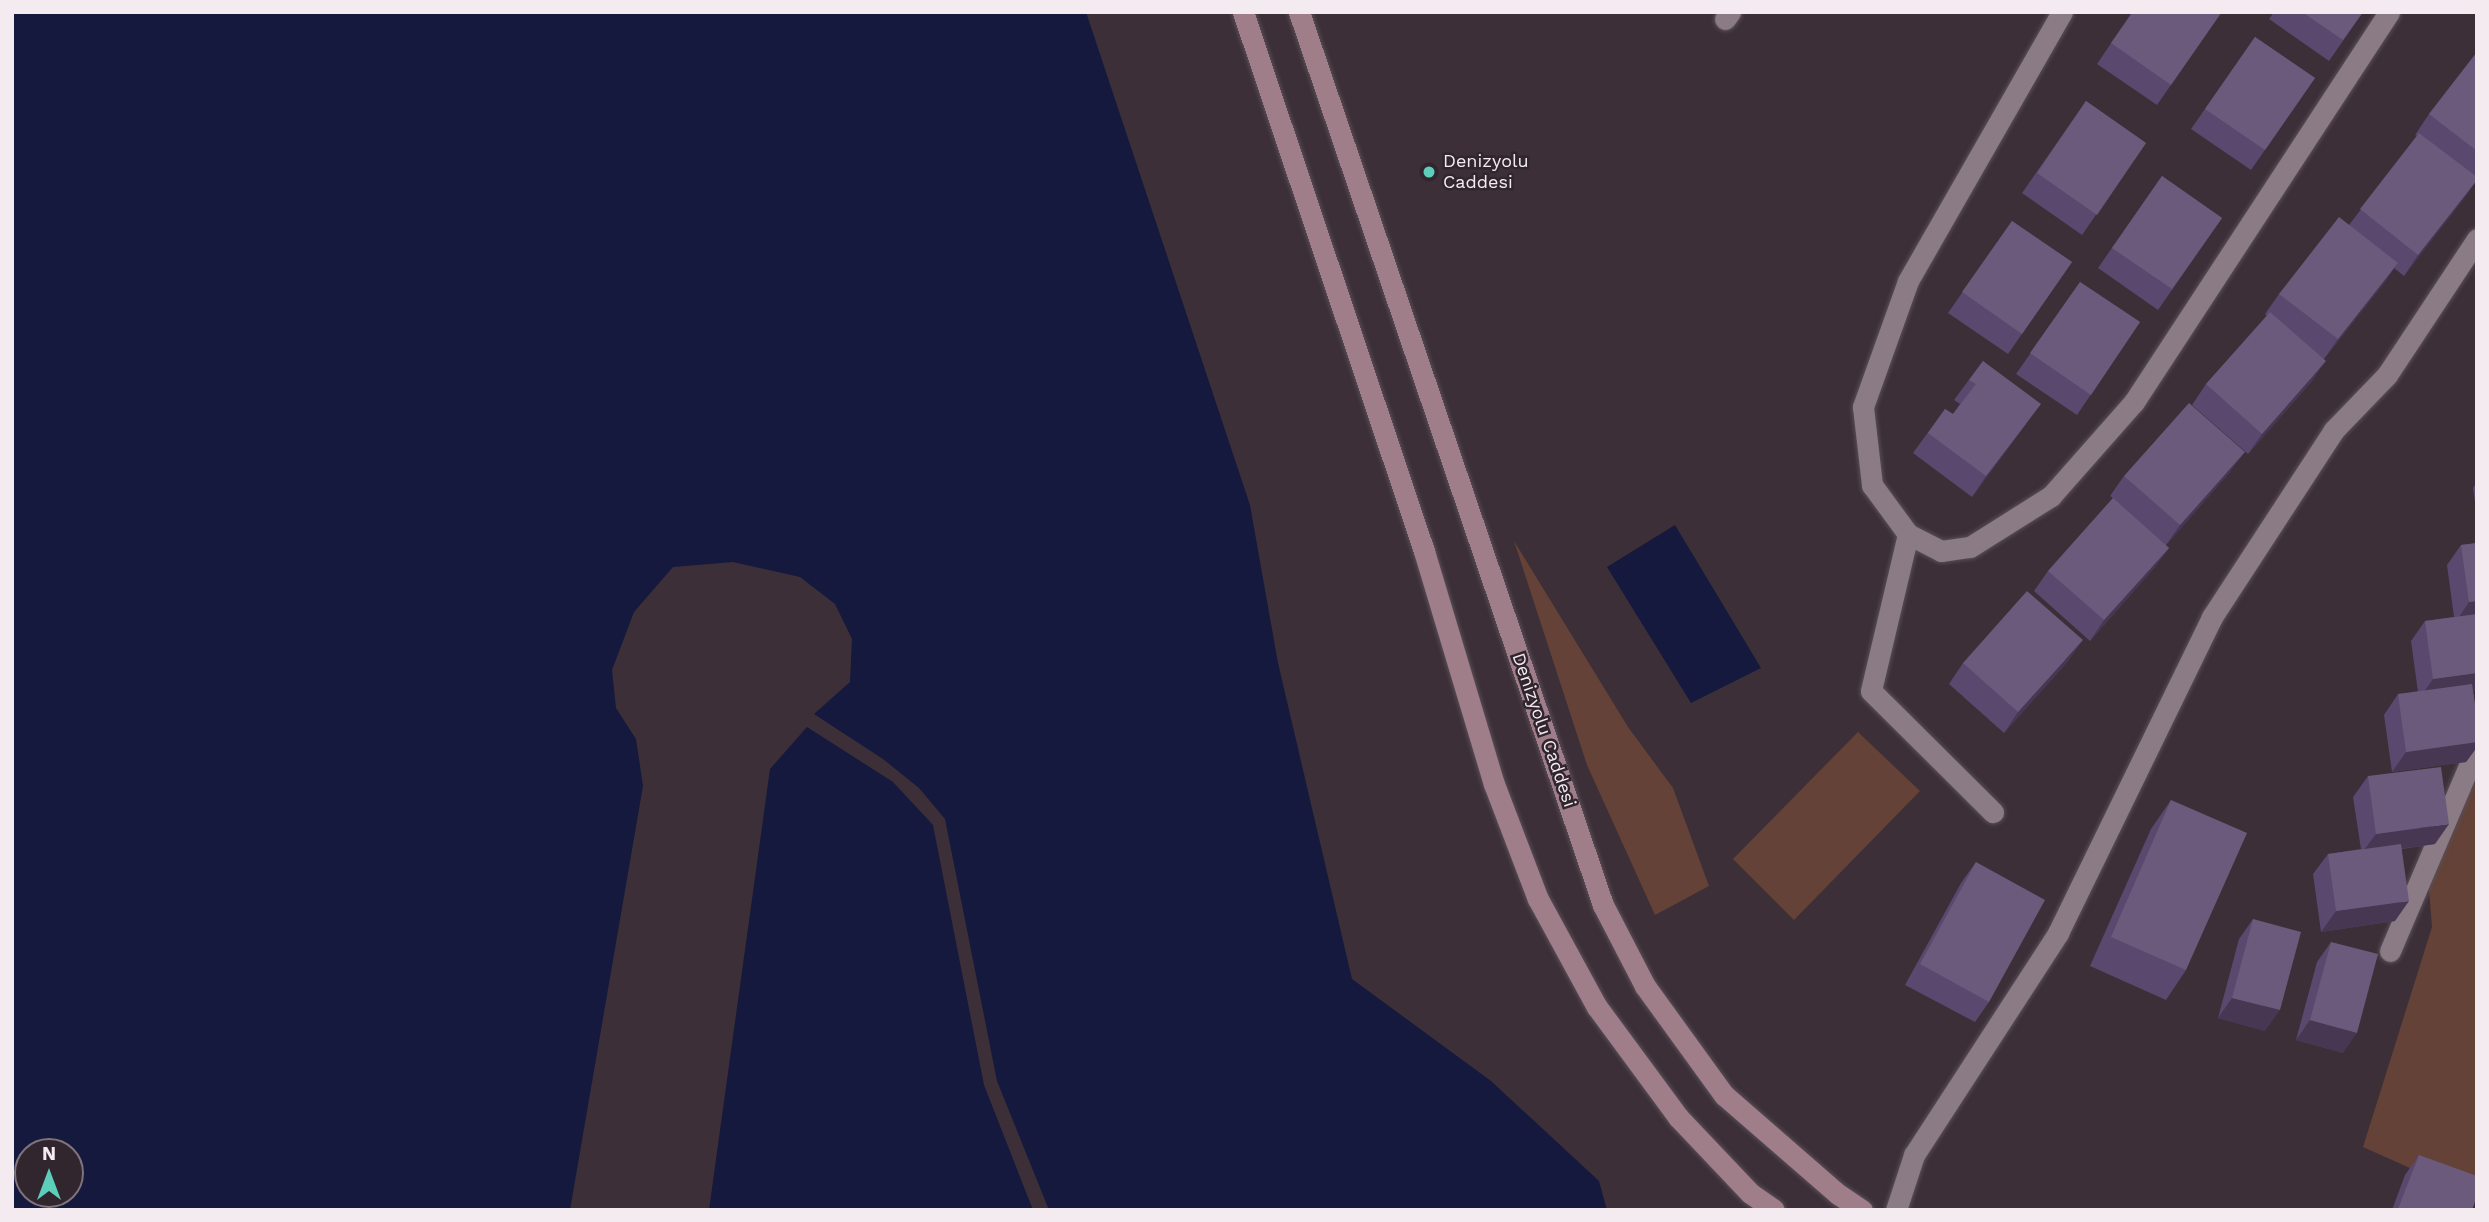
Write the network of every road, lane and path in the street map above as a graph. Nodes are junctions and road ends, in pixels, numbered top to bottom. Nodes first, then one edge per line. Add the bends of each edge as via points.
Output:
1 (1243, 12) edge
2 (1299, 12) edge
3 (2062, 12) edge
4 (2389, 12) edge
5 (2477, 239) edge
6 (1908, 534) junction
7 (2477, 747) edge
8 (1993, 812) dead end
9 (2390, 951) dead end
10 (1774, 1210) edge
11 (1862, 1210) edge
12 (1896, 1210) edge

1 - 10 street via 1424,551 1494,784 1538,899 1597,1007 1678,1117 1750,1193
2 - 11 street, Denizyolu Caddesi via 1603,905 1645,986 1724,1095
3 - 6 street via 1908,281 1863,407 1871,485
4 - 6 street via 2134,402 2051,496 1970,547 1941,551
5 - 12 street via 2386,375 2334,430 2212,617 2058,933 1914,1155
6 - 8 street via 1871,691
7 - 9 street

